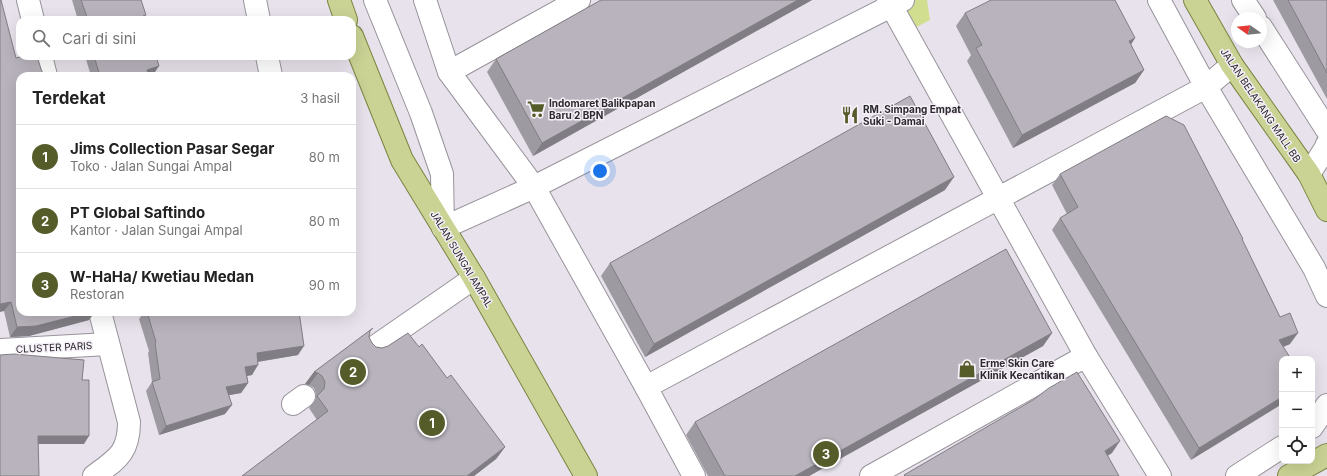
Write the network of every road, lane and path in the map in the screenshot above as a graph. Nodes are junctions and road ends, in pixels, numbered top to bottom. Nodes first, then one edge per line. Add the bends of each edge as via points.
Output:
1 (28, 0) edge
2 (255, 0) edge
3 (339, 0) edge
4 (375, 0) edge
5 (425, 0) edge
6 (579, 0) edge
7 (1159, 0) edge
8 (1195, 0) edge
9 (1243, 0) edge
10 (894, 2) edge
11 (1251, 12) edge
12 (32, 16) edge
13 (258, 16) edge
14 (345, 16) edge
15 (1267, 37) edge
16 (356, 46) edge
17 (42, 60) edge
18 (268, 60) edge
19 (1232, 66) junction
20 (45, 72) edge
21 (270, 72) edge
22 (449, 72) junction
23 (1206, 87) junction
24 (1327, 130) edge
25 (1327, 144) edge
26 (1309, 174) junction
27 (534, 187) junction
28 (998, 198) junction
29 (1327, 210) edge
30 (443, 228) junction
31 (474, 278) junction
32 (1327, 296) edge
33 (101, 316) edge
34 (108, 344) junction
35 (373, 348) edge
36 (0, 350) edge
37 (1086, 356) junction
38 (646, 387) junction
39 (1327, 405) edge
40 (1315, 422) edge
41 (1279, 449) edge
42 (1327, 455) edge
43 (94, 476) edge
44 (586, 476) edge
45 (694, 476) edge
46 (871, 476) edge
47 (1160, 476) edge
48 (1237, 476) edge
49 (1289, 476) edge

1 - 12 street
2 - 13 street
3 - 14 main road
4 - 30 street via 421,113 442,174
5 - 22 street
6 - 22 street
7 - 23 street
8 - 19 main road, JALAN BELAKANG MALL BB
9 - 11 street
10 - 27 street
10 - 28 street
15 - 24 street
16 - 30 main road, JALAN SUNGAI AMPAL via 402,160
17 - 20 street
18 - 21 street
19 - 23 street
19 - 26 main road, JALAN BELAKANG MALL BB
22 - 27 street
23 - 28 street
23 - 32 street via 1314,268
25 - 26 street
26 - 29 main road, JALAN BELAKANG MALL BB
27 - 30 street
27 - 38 street
28 - 37 street
28 - 38 street
30 - 31 main road, JALAN SUNGAI AMPAL
31 - 35 street
31 - 44 main road, JALAN SUNGAI AMPAL
33 - 34 street, CLUSTER PARIS
34 - 36 street, CLUSTER PARIS
34 - 43 street, CLUSTER PARIS via 129,422 129,436 120,456
37 - 46 street
37 - 47 street
38 - 45 street
39 - 40 street
41 - 48 street
42 - 49 main road

